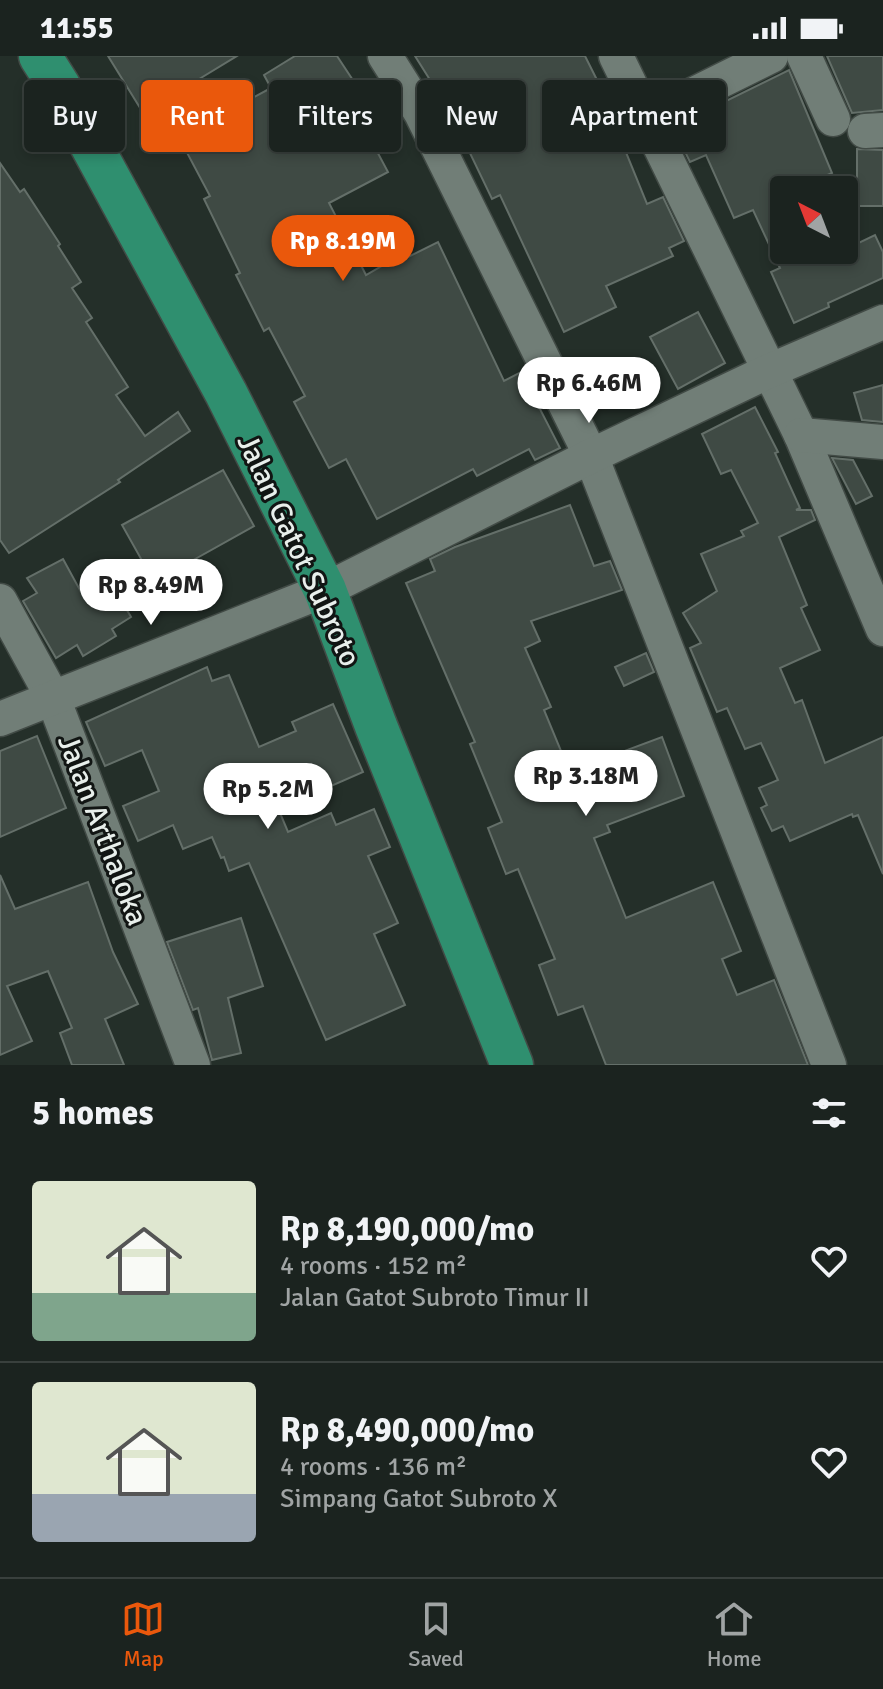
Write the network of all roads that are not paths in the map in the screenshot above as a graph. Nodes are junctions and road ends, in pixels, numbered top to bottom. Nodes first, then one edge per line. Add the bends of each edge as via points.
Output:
1 (40, 56) edge
2 (385, 56) edge
3 (616, 56) edge
4 (771, 56) edge
5 (804, 56) edge
6 (628, 80) edge
7 (723, 80) edge
8 (833, 119) dead end
9 (663, 152) edge
10 (883, 322) edge
11 (769, 371) junction
12 (801, 435) junction
13 (883, 442) edge
14 (591, 456) junction
15 (325, 590) junction
16 (875, 592) edge
17 (0, 601) edge
18 (883, 629) edge
19 (53, 698) junction
20 (0, 719) edge
21 (193, 1065) edge
22 (512, 1065) edge
23 (829, 1065) edge

1 - 15 main road, Jalan Gatot Subroto via 226,393
2 - 14 street via 421,113
3 - 6 street
4 - 7 street
5 - 8 street
9 - 11 street
10 - 11 street
11 - 12 street
11 - 14 street
12 - 13 street
12 - 16 street
14 - 15 street
14 - 23 street
15 - 19 street
15 - 22 main road, Jalan Gatot Subroto
16 - 18 street
17 - 19 street, Jalan Arthaloka
19 - 20 street
19 - 21 street, Jalan Arthaloka

